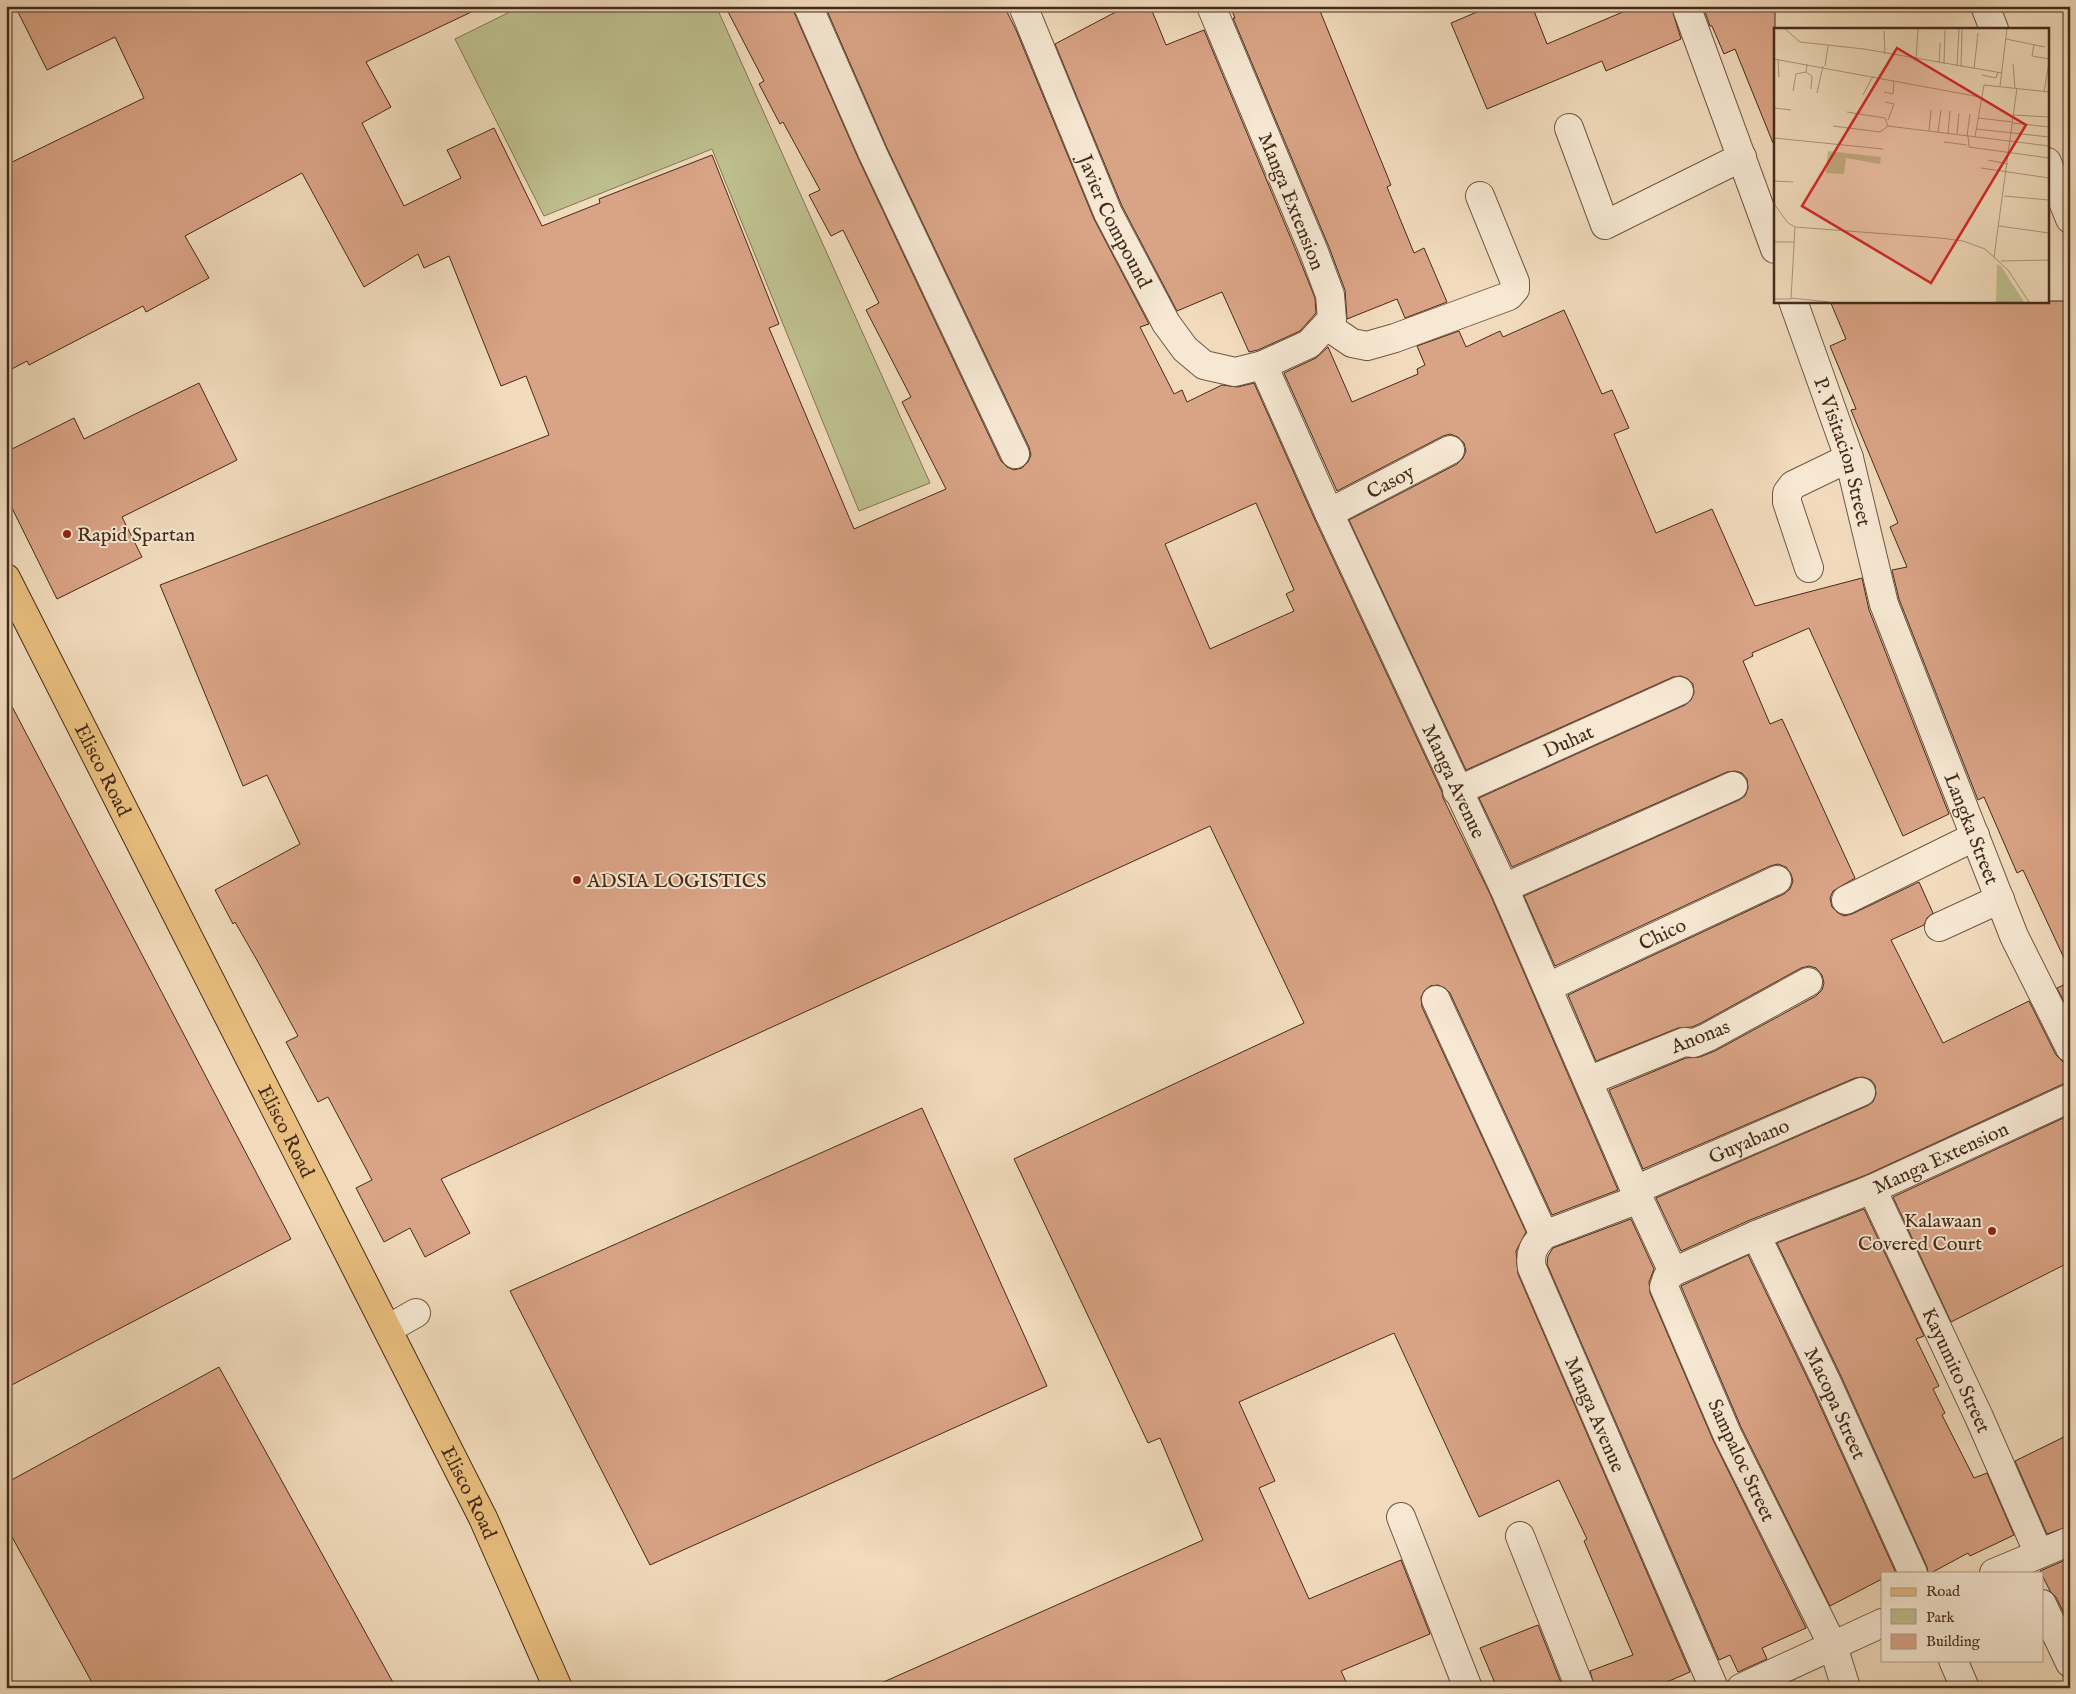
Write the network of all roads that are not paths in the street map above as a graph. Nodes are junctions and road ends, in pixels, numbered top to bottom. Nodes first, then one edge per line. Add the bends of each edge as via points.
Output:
1 (808, 6) edge
2 (1023, 6) edge
3 (1211, 6) edge
4 (1686, 6) edge
5 (1985, 6) edge
6 (1994, 28) edge
7 (1569, 128) dead end
8 (1742, 157) junction
9 (2048, 164) edge
10 (1480, 196) dead end
11 (2070, 219) edge
12 (1774, 246) edge
13 (1793, 302) edge
14 (1327, 326) junction
15 (1263, 365) junction
16 (1450, 450) dead end
17 (1016, 454) dead end
18 (1849, 458) junction
19 (1329, 513) junction
20 (1809, 568) dead end
21 (6, 578) edge
22 (1884, 604) joint
23 (1680, 691) dead end
24 (1733, 786) dead end
25 (1457, 791) junction
26 (1975, 835) junction
27 (1777, 880) dead end
28 (1504, 888) junction
29 (2000, 899) junction
30 (1846, 900) dead end
31 (1938, 927) dead end
32 (1808, 982) dead end
33 (1548, 987) junction
34 (1436, 1000) dead end
35 (2070, 1048) edge
36 (1588, 1082) junction
37 (1861, 1092) dead end
38 (2070, 1098) edge
39 (1872, 1189) junction
40 (1637, 1194) junction
41 (1544, 1235) junction
42 (1756, 1235) junction
43 (1673, 1272) junction
44 (416, 1313) dead end
45 (388, 1329) junction
46 (1401, 1517) dead end
47 (1520, 1536) dead end
48 (2070, 1541) edge
49 (2030, 1562) edge
50 (1913, 1572) edge
51 (1997, 1572) edge
52 (2044, 1608) edge
53 (1881, 1623) edge
54 (1833, 1646) junction
55 (1954, 1662) edge
56 (2070, 1663) edge
57 (558, 1688) edge
58 (1468, 1688) edge
59 (1580, 1688) edge
60 (1714, 1688) edge
61 (1741, 1688) edge
62 (1846, 1688) edge
63 (1965, 1688) edge

1 - 17 street via 872,154
2 - 15 street, Javier Compound via 1108,214 1166,323 1185,349 1204,365 1234,372
3 - 14 street, Manga Extension via 1330,295 1332,319
4 - 8 street
5 - 6 street
7 - 8 street via 1605,225
8 - 12 street
9 - 11 street
10 - 14 street via 1515,282 1515,289 1509,296 1367,346 1352,343
13 - 18 street, P. Visitacion Street
14 - 15 street via 1309,344
15 - 19 street, Manga Avenue
16 - 19 street, Casoy
18 - 20 street via 1793,485 1787,493 1787,502
18 - 22 street, P. Visitacion Street
19 - 25 street, Manga Avenue
21 - 45 main road, Elisco Road
22 - 26 street, Langka Street
23 - 25 street, Duhat
24 - 28 street
25 - 28 street, Manga Avenue
26 - 29 street, Langka Street
26 - 30 street
27 - 33 street, Chico
28 - 33 street, Manga Avenue
29 - 31 street
29 - 35 street, Langka Street via 2014,936
32 - 36 street, Anonas via 1708,1037 1684,1042
33 - 36 street, Manga Avenue
34 - 41 street
36 - 40 street, Manga Avenue
37 - 40 street, Guyabano
38 - 39 street, Manga Extension
39 - 42 street, Manga Extension
39 - 49 street, Kayumito Street via 1979,1417
40 - 41 street
40 - 43 street, Manga Avenue
41 - 60 street, Manga Avenue via 1532,1251 1532,1268
42 - 43 street, Manga Extension
42 - 50 street, Macopa Street via 1828,1383
43 - 54 street, Sampaloc Street via 1664,1287 1719,1416
44 - 45 street
45 - 57 main road, Elisco Road via 483,1518
46 - 58 street
47 - 59 street
48 - 49 street
49 - 51 street
52 - 56 street
53 - 54 street
54 - 61 street
54 - 62 street
55 - 63 street

